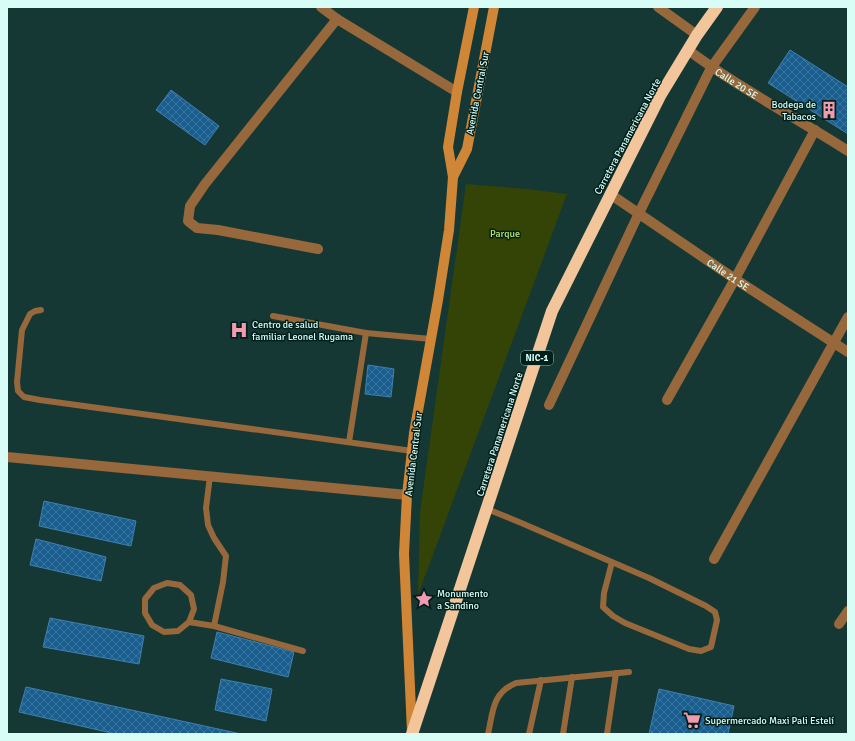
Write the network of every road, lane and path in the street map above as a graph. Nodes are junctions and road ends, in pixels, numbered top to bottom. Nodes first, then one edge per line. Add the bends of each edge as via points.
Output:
1 (321, 7) edge
2 (474, 7) edge
3 (494, 7) edge
4 (658, 7) edge
5 (717, 7) edge
6 (756, 7) edge
7 (671, 11) edge
8 (337, 19) junction
9 (697, 35) junction
10 (688, 50) junction
11 (711, 68) junction
12 (457, 92) junction
13 (815, 130) junction
14 (848, 151) edge
15 (453, 177) junction
16 (610, 194) junction
17 (639, 213) junction
18 (318, 249) dead end
19 (735, 279) junction
20 (41, 310) dead end
21 (273, 316) dead end
22 (848, 317) edge
23 (366, 333) junction
24 (431, 340) junction
25 (834, 342) junction
26 (848, 352) edge
27 (667, 400) dead end
28 (549, 405) dead end
29 (349, 442) junction
30 (412, 450) junction
31 (7, 457) edge
32 (210, 476) junction
33 (407, 495) junction
34 (487, 509) junction
35 (714, 559) dead end
36 (612, 562) junction
37 (848, 611) edge
38 (189, 622) junction
39 (839, 624) dead end
40 (214, 626) junction
41 (303, 651) dead end
42 (629, 672) dead end
43 (616, 673) junction
44 (572, 677) junction
45 (541, 680) junction
46 (412, 734) edge
47 (488, 734) edge
48 (529, 734) edge
49 (563, 734) edge
50 (607, 734) edge

1 - 8 street
2 - 12 street, Avenida Central Sur
3 - 15 street, Avenida Central Sur via 467,149
4 - 7 street
5 - 9 highway, Carretera Panamericana Norte / NIC-1
6 - 11 street
7 - 9 street
8 - 12 street
8 - 18 street via 205,184 190,206 188,220 197,228
9 - 10 highway, Carretera Panamericana Norte / NIC-1
10 - 11 street, Calle 20 SE
10 - 16 highway, Carretera Panamericana Norte / NIC-1 via 660,96
11 - 13 street, Calle 20 SE
11 - 17 street
12 - 15 street, Avenida Central Sur via 448,147
13 - 14 street, Calle 20 SE
13 - 19 street
15 - 24 street, Avenida Central Sur via 449,230
16 - 17 street, Calle 21 SE
16 - 34 highway, Carretera Panamericana Norte / NIC-1 via 552,311
17 - 19 street, Calle 21 SE
17 - 28 street
19 - 25 street, Calle 21 SE
19 - 27 street
20 - 29 lane via 30,314 22,330 17,382 18,391 24,397
21 - 23 lane
22 - 25 street
23 - 24 lane
23 - 29 lane
24 - 30 street, Avenida Central Sur
25 - 26 street, Calle 21 SE
25 - 35 street
29 - 30 lane
30 - 33 street, Avenida Central Sur
31 - 32 street
32 - 33 street
32 - 40 lane via 206,508 208,525 226,556
33 - 46 street, Avenida Central Sur via 404,554
34 - 36 lane
34 - 46 highway, Carretera Panamericana Norte / NIC-1
36 - 36 lane via 715,612 717,620 711,647 701,651 689,649 613,616 603,607
37 - 39 street
38 - 38 lane via 194,609 190,595 180,585 166,583 154,588 145,599 145,613 152,625 164,632 178,631
38 - 40 lane
40 - 41 lane
42 - 43 lane
43 - 44 lane
43 - 50 lane
44 - 45 lane
44 - 49 lane
45 - 47 lane via 516,683 500,693
45 - 48 lane

